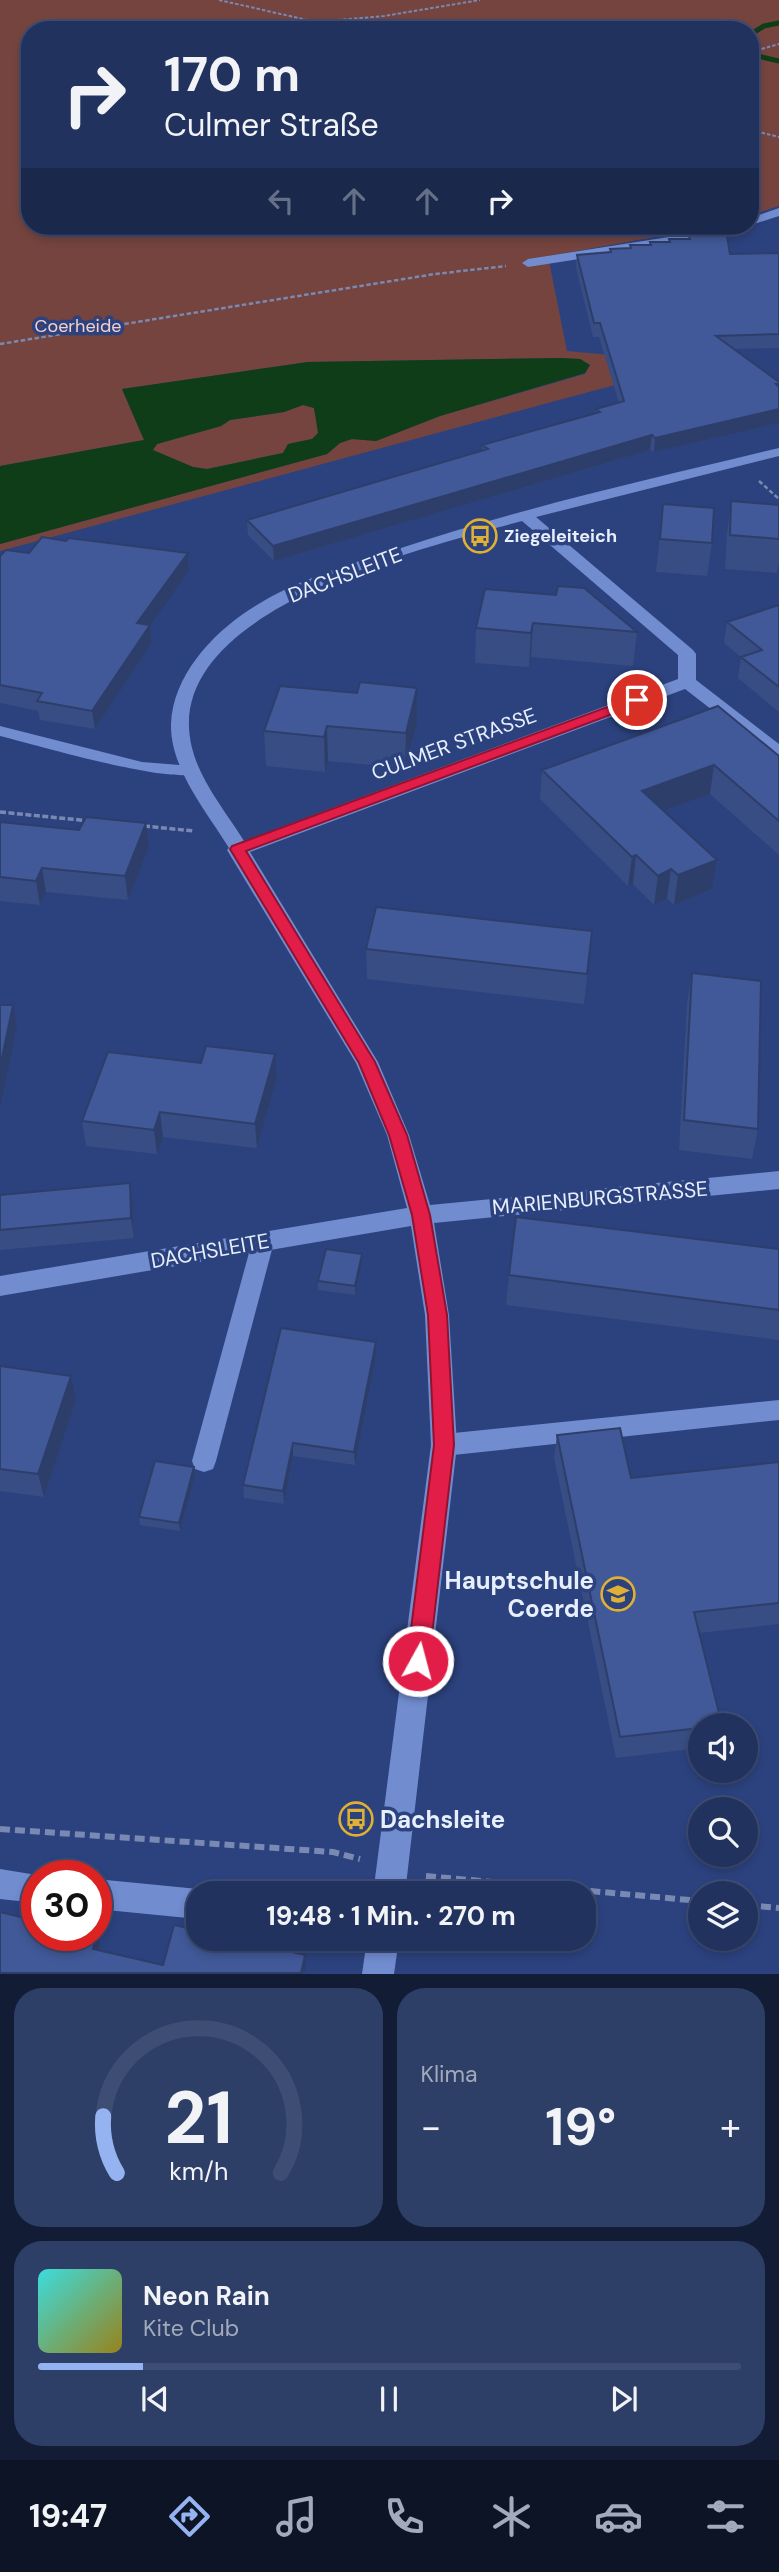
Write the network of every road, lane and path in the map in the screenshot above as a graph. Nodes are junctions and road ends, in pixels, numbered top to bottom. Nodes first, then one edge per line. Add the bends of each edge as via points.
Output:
1 (219, 0) edge
2 (480, 0) edge
3 (312, 21) edge
4 (327, 21) edge
5 (779, 44) edge
6 (759, 50) edge
7 (759, 132) edge
8 (779, 137) edge
9 (779, 212) edge
10 (759, 219) edge
11 (700, 235) edge
12 (528, 263) joint
13 (0, 344) edge
14 (779, 452) edge
15 (523, 514) junction
16 (687, 681) junction
17 (0, 732) edge
18 (779, 753) edge
19 (192, 771) junction
20 (0, 812) edge
21 (95, 821) edge
22 (135, 825) edge
23 (234, 842) junction
24 (779, 1180) edge
25 (421, 1215) junction
26 (263, 1242) junction
27 (0, 1286) edge
28 (779, 1410) edge
29 (444, 1445) junction
30 (204, 1461) dead end
31 (0, 1829) edge
32 (392, 1867) junction
33 (390, 1881) edge
34 (0, 1884) edge
35 (21, 1886) edge
36 (112, 1896) edge
37 (688, 1900) edge
38 (186, 1903) edge
39 (758, 1906) edge
40 (779, 1908) edge
41 (381, 1951) edge
42 (378, 1973) edge

1 - 3 path
2 - 4 path
5 - 6 path
7 - 8 path
9 - 10 street
11 - 12 street
12 - 13 path
14 - 15 street, DACHSLEITE
15 - 16 street via 687,654
15 - 19 street, DACHSLEITE via 314,583 256,612 212,649 190,683 178,725
16 - 18 street
16 - 23 street, CULMER STRASSE
17 - 19 lane via 142,767
19 - 23 street, DACHSLEITE
20 - 21 path
22 - 23 path
23 - 25 street, DACHSLEITE via 367,1062 398,1135
24 - 25 street, MARIENBURGSTRASSE
25 - 26 street, DACHSLEITE
25 - 29 street, DACHSLEITE via 438,1315
26 - 27 street, DACHSLEITE
26 - 30 lane
28 - 29 lane
29 - 32 street, DACHSLEITE
31 - 32 path via 333,1852
32 - 33 street, DACHSLEITE
32 - 37 path via 438,1878
34 - 35 lane
36 - 38 lane
39 - 40 path
41 - 42 street

